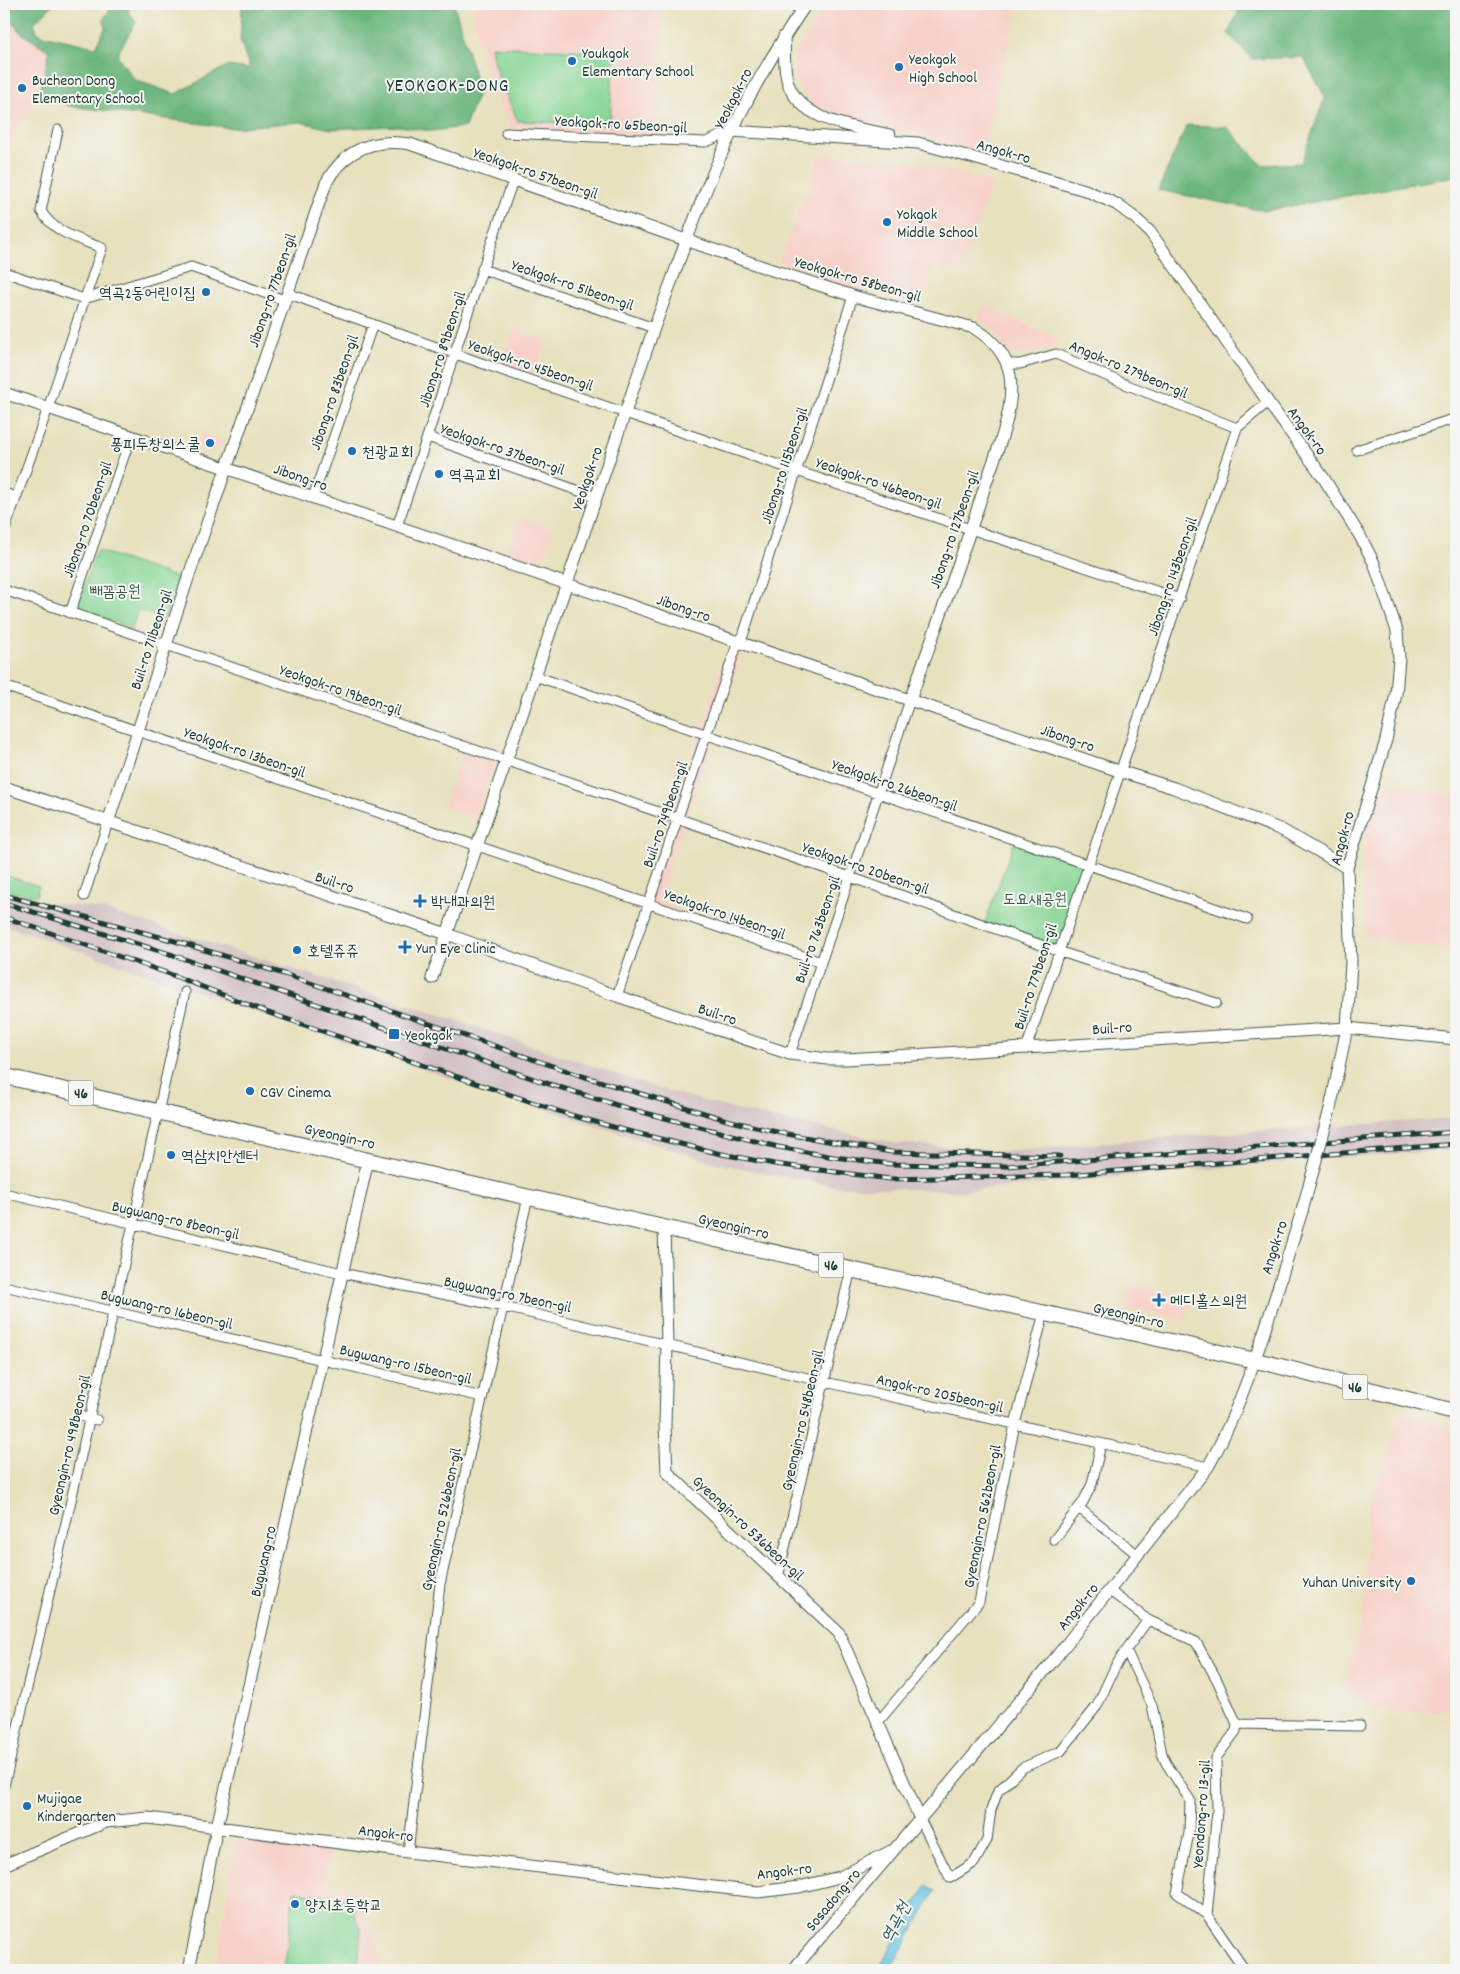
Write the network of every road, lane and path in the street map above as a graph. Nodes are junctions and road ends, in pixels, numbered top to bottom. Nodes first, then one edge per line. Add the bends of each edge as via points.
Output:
1 (806, 4) edge
2 (784, 36) junction
3 (58, 130) dead end
4 (732, 131) junction
5 (506, 133) dead end
6 (918, 143) junction
7 (374, 145) joint
8 (513, 181) junction
9 (686, 241) junction
10 (482, 269) junction
11 (4, 272) edge
12 (286, 296) junction
13 (853, 296) junction
14 (84, 298) junction
15 (373, 324) junction
16 (654, 328) junction
17 (456, 354) junction
18 (1008, 364) junction
19 (4, 393) edge
20 (1268, 402) junction
21 (48, 408) junction
22 (625, 413) junction
23 (1456, 418) edge
24 (1237, 428) junction
25 (131, 436) junction
26 (428, 437) junction
27 (1356, 450) dead end
28 (226, 468) junction
29 (798, 470) junction
30 (4, 493) edge
31 (16, 497) junction
32 (313, 497) junction
33 (596, 497) junction
34 (397, 526) junction
35 (971, 529) junction
36 (4, 532) edge
37 (566, 584) junction
38 (4, 590) edge
39 (1180, 599) junction
40 (70, 613) junction
41 (738, 642) junction
42 (166, 645) junction
43 (535, 676) junction
44 (4, 686) edge
45 (910, 700) junction
46 (137, 730) junction
47 (706, 736) junction
48 (506, 761) junction
49 (1119, 771) junction
50 (4, 787) edge
51 (878, 794) junction
52 (678, 819) junction
53 (108, 822) junction
54 (477, 845) junction
55 (1088, 865) junction
56 (1347, 868) junction
57 (850, 877) junction
58 (84, 896) dead end
59 (649, 903) junction
60 (1246, 919) dead end
61 (447, 934) junction
62 (1058, 951) junction
63 (821, 962) junction
64 (432, 978) dead end
65 (185, 992) dead end
66 (617, 996) junction
67 (1216, 1003) dead end
68 (1347, 1028) junction
69 (1456, 1039) edge
70 (1026, 1049) junction
71 (790, 1054) junction
72 (4, 1076) edge
73 (159, 1110) junction
74 (368, 1160) junction
75 (4, 1192) edge
76 (528, 1197) junction
77 (132, 1224) junction
78 (664, 1227) junction
79 (851, 1269) junction
80 (342, 1273) junction
81 (4, 1286) edge
82 (504, 1307) junction
83 (113, 1311) junction
84 (1044, 1313) junction
85 (667, 1344) junction
86 (324, 1359) junction
87 (1254, 1360) junction
88 (825, 1382) junction
89 (482, 1396) junction
90 (1456, 1412) edge
91 (79, 1416) dead end
92 (93, 1419) junction
93 (1015, 1424) junction
94 (1101, 1444) junction
95 (1208, 1467) junction
96 (1079, 1508) junction
97 (1054, 1540) dead end
98 (1138, 1556) junction
99 (778, 1577) junction
100 (1110, 1591) junction
101 (1148, 1620) junction
102 (1126, 1650) junction
103 (878, 1722) junction
104 (1237, 1724) junction
105 (1360, 1726) dead end
106 (4, 1786) edge
107 (920, 1820) junction
108 (217, 1827) junction
109 (895, 1849) junction
110 (408, 1852) junction
111 (4, 1865) edge
112 (1207, 1915) junction
113 (189, 1970) edge
114 (793, 1970) edge
115 (1245, 1970) edge

1 - 2 street, Yeokgok-ro
2 - 4 street, Yeokgok-ro
2 - 6 street via 788,83 794,96 806,108 833,121
3 - 14 street via 41,211 56,229 102,248
4 - 5 street, Yeokgok-ro 65beon-gil via 706,142
4 - 6 street, Angok-ro
4 - 9 street, Yeokgok-ro
6 - 20 street, Angok-ro via 1085,190 1116,204 1136,218 1150,232
7 - 8 street, Yeokgok-ro 57beon-gil via 410,144
7 - 12 street, Jibong-ro 77beon-gil via 353,152 332,172
8 - 9 street, Yeokgok-ro 57beon-gil
8 - 10 street, Jibong-ro 89beon-gil
9 - 13 street, Yeokgok-ro 58beon-gil
9 - 16 street, Yeokgok-ro
10 - 16 street, Yeokgok-ro 51beon-gil
10 - 17 street, Jibong-ro 89beon-gil
11 - 14 street
12 - 14 street, Yeokgok-ro 45beon-gil via 191,267
12 - 15 street, Yeokgok-ro 45beon-gil
12 - 28 street, Jibong-ro 77beon-gil
13 - 18 street, Yeokgok-ro 58beon-gil via 974,328 988,336
13 - 29 street, Jibong-ro 115beon-gil
14 - 21 street
15 - 17 street, Yeokgok-ro 45beon-gil
15 - 32 street, Jibong-ro 83beon-gil
16 - 22 street, Yeokgok-ro
17 - 22 street, Yeokgok-ro 45beon-gil
17 - 26 street, Jibong-ro 89beon-gil
18 - 24 street, Angok-ro 279beon-gil via 1056,354
18 - 35 street, Jibong-ro 127beon-gil via 1008,416
19 - 21 street, Jibong-ro
20 - 24 street
20 - 56 street, Angok-ro via 1323,477 1360,536 1374,563 1397,631 1396,694 1386,740
21 - 25 street, Jibong-ro
21 - 31 street
22 - 29 street, Yeokgok-ro 46beon-gil
22 - 33 street, Yeokgok-ro
23 - 27 street
24 - 39 street, Jibong-ro 143beon-gil
25 - 28 street, Jibong-ro
25 - 40 street, Jibong-ro 70beon-gil
26 - 33 street, Yeokgok-ro 37beon-gil
26 - 34 street, Jibong-ro 89beon-gil
28 - 32 street, Jibong-ro
28 - 42 street, Buil-ro 711beon-gil
29 - 35 street, Yeokgok-ro 46beon-gil
29 - 41 street, Jibong-ro 115beon-gil via 743,636
30 - 31 street
31 - 36 street
32 - 34 street, Jibong-ro
33 - 37 street, Yeokgok-ro
34 - 37 street, Jibong-ro
35 - 39 street, Yeokgok-ro 46beon-gil
35 - 45 street, Jibong-ro 127beon-gil
37 - 41 street, Jibong-ro
37 - 43 street, Yeokgok-ro
38 - 40 street, Yeokgok-ro 19beon-gil
39 - 49 street, Jibong-ro 143beon-gil
40 - 42 street, Yeokgok-ro 19beon-gil
41 - 45 street, Jibong-ro
41 - 47 street, Buil-ro 749beon-gil
42 - 46 street, Buil-ro 711beon-gil
42 - 48 street, Yeokgok-ro 19beon-gil
43 - 47 street, Yeokgok-ro 26beon-gil
43 - 48 street, Yeokgok-ro
44 - 46 street, Yeokgok-ro 13beon-gil
45 - 49 street, Jibong-ro
45 - 51 street, Buil-ro 763beon-gil
46 - 53 street, Buil-ro 711beon-gil
46 - 54 street, Yeokgok-ro 13beon-gil
47 - 51 street, Yeokgok-ro 26beon-gil
47 - 52 street, Buil-ro 749beon-gil
48 - 52 street, Yeokgok-ro 20beon-gil
48 - 54 street, Yeokgok-ro
49 - 55 street, Buil-ro 779beon-gil
49 - 56 street, Jibong-ro via 1174,788 1282,830
50 - 53 street, Buil-ro
51 - 55 street, Yeokgok-ro 26beon-gil
51 - 57 street, Buil-ro 763beon-gil
52 - 57 street, Yeokgok-ro 20beon-gil
52 - 59 street, Buil-ro 749beon-gil
53 - 58 street
53 - 61 street, Buil-ro
54 - 59 street, Yeokgok-ro 14beon-gil
54 - 61 street, Yeokgok-ro
55 - 60 street, Yeokgok-ro 26beon-gil
55 - 62 street, Buil-ro 779beon-gil
56 - 68 street, Angok-ro via 1352,963
57 - 62 street, Yeokgok-ro 20beon-gil
57 - 63 street, Buil-ro 763beon-gil
59 - 63 street, Yeokgok-ro 14beon-gil
59 - 66 street, Buil-ro 749beon-gil
61 - 64 street, Yeokgok-ro
61 - 66 street, Buil-ro
62 - 67 street, Yeokgok-ro 20beon-gil
62 - 70 street, Buil-ro 779beon-gil
63 - 71 street, Buil-ro 763beon-gil
65 - 73 street, Gyeongin-ro 498beon-gil
66 - 71 street, Buil-ro
68 - 69 street, Buil-ro
68 - 70 street, Buil-ro
68 - 87 street, Angok-ro, bridge via 1330,1109 1302,1211
70 - 71 street, Buil-ro via 847,1059
72 - 73 main road, Gyeongin-ro / 46
73 - 74 main road, Gyeongin-ro / 46
73 - 77 street, Gyeongin-ro 498beon-gil
74 - 76 main road, Gyeongin-ro / 46
74 - 80 street, Bugwang-ro
75 - 77 street, Bugwang-ro 8beon-gil
76 - 78 main road, Gyeongin-ro / 46
76 - 82 street, Gyeongin-ro 526beon-gil
77 - 80 street, Bugwang-ro 8beon-gil
77 - 83 street, Gyeongin-ro 498beon-gil
78 - 79 main road, Gyeongin-ro / 46
78 - 85 street, Gyeongin-ro 536beon-gil
79 - 84 main road, Gyeongin-ro / 46
79 - 88 street, Gyeongin-ro 548beon-gil
80 - 82 street, Bugwang-ro 7beon-gil
80 - 86 street, Bugwang-ro
81 - 83 street, Bugwang-ro 16beon-gil
82 - 85 street, Bugwang-ro 7beon-gil
82 - 89 street, Gyeongin-ro 526beon-gil
83 - 86 street, Bugwang-ro 16beon-gil
83 - 92 street, Gyeongin-ro 498beon-gil
84 - 87 main road, Gyeongin-ro / 46
84 - 93 street, Gyeongin-ro 562beon-gil
85 - 88 street, Angok-ro 205beon-gil
85 - 99 street, Gyeongin-ro 536beon-gil via 667,1472
86 - 89 street, Bugwang-ro 15beon-gil
86 - 108 street, Bugwang-ro
87 - 90 main road, Gyeongin-ro / 46
87 - 95 street, Angok-ro
88 - 93 street, Angok-ro 205beon-gil
88 - 99 street, Gyeongin-ro 548beon-gil
89 - 110 street, Gyeongin-ro 526beon-gil via 440,1584
91 - 92 street
92 - 106 street, Gyeongin-ro 498beon-gil
93 - 94 street, Angok-ro 205beon-gil
93 - 103 street, Gyeongin-ro 562beon-gil via 979,1602
94 - 95 street, Angok-ro 205beon-gil
94 - 96 street via 1092,1484
95 - 98 street, Angok-ro
96 - 97 street
96 - 98 street
98 - 100 street, Angok-ro
99 - 103 street, Gyeongin-ro 536beon-gil via 839,1633
100 - 101 street
100 - 107 street, Angok-ro
101 - 102 street
101 - 104 street via 1196,1642
102 - 107 street via 1097,1706 1061,1751 1022,1768 998,1791 986,1840 974,1863 950,1878
102 - 112 street, Yeondong-ro 13-gil via 1152,1705 1164,1758 1190,1800 1189,1833 1178,1893
103 - 107 street, Gyeongin-ro 536beon-gil
104 - 105 street
104 - 112 street, Yeondong-ro 13-gil via 1236,1731 1216,1758 1217,1811
107 - 109 street, Angok-ro
108 - 110 street, Angok-ro
108 - 111 street, Angok-ro via 148,1818 106,1822
108 - 113 street, Bugwang-ro
109 - 110 street, Angok-ro via 840,1877 758,1892
109 - 114 street, Sosadong-ro
112 - 115 street, Yeondong-ro 13-gil

